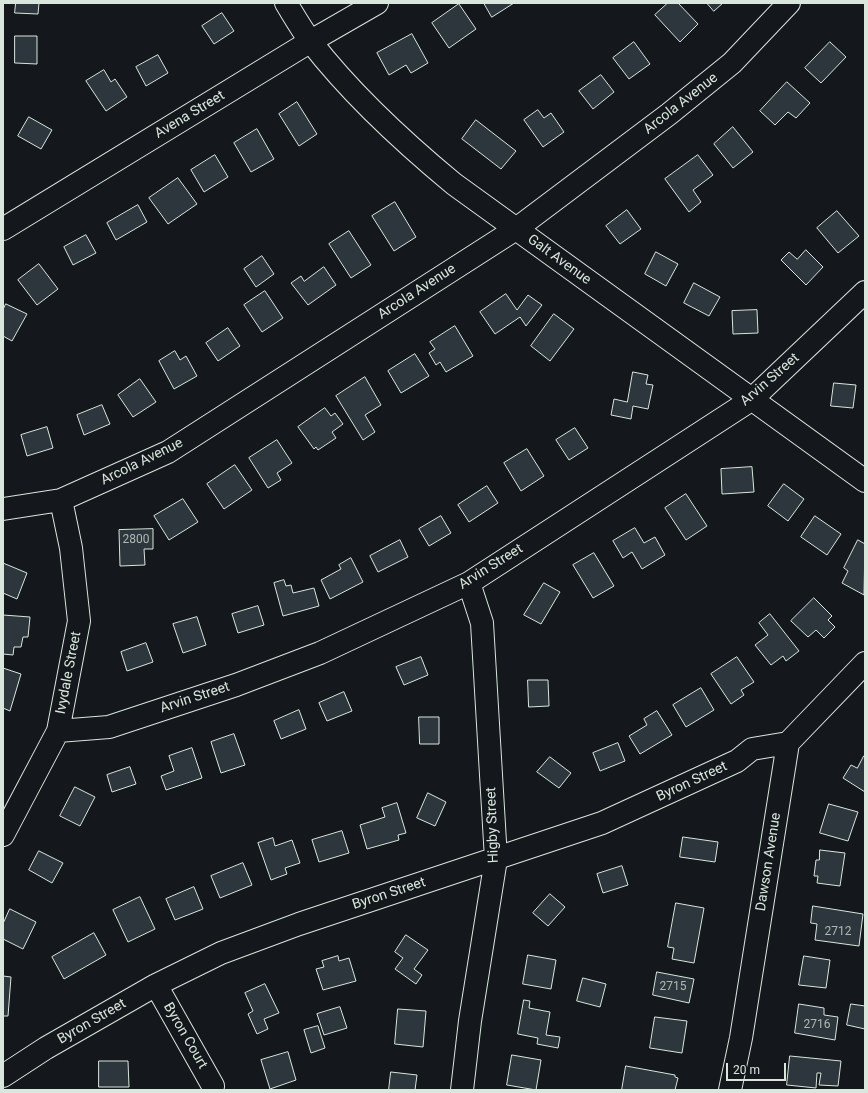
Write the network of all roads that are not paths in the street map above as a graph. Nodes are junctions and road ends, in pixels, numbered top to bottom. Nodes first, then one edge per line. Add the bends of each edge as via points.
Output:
1 (286, 3) edge
2 (377, 3) edge
3 (789, 3) edge
4 (310, 41) junction
5 (3, 229) edge
6 (516, 229) junction
7 (865, 292) edge
8 (751, 400) junction
9 (865, 481) edge
10 (61, 500) junction
11 (3, 510) edge
12 (469, 583) junction
13 (865, 663) edge
14 (58, 731) junction
15 (788, 743) junction
16 (3, 835) edge
17 (496, 859) junction
18 (156, 985) junction
19 (3, 1076) edge
20 (213, 1086) dead end
21 (462, 1090) edge
22 (730, 1090) edge

1 - 4 street, Galt Avenue
2 - 4 street, Avena Street
3 - 6 street, Arcola Avenue via 732,63 669,114
4 - 5 street, Avena Street
4 - 6 street, Galt Avenue via 344,81 409,147
6 - 8 street, Galt Avenue
6 - 10 street, Arcola Avenue via 168,452
7 - 8 street, Arvin Street
8 - 9 street, Galt Avenue
8 - 12 street, Arvin Street
10 - 11 street, Arcola Avenue
10 - 14 street, Ivydale Street via 71,548 79,621
12 - 14 street, Arvin Street via 320,653 236,684 109,727
12 - 17 street, Higby Street via 482,623
13 - 15 street
14 - 16 street, Ivydale Street
15 - 17 street, Byron Street via 752,749 737,761 602,823
15 - 22 street, Dawson Avenue via 741,1038
17 - 18 street, Byron Street via 285,929 221,953
17 - 21 street, Higby Street via 470,1021
18 - 19 street, Byron Street via 46,1048
18 - 20 street, Byron Court

